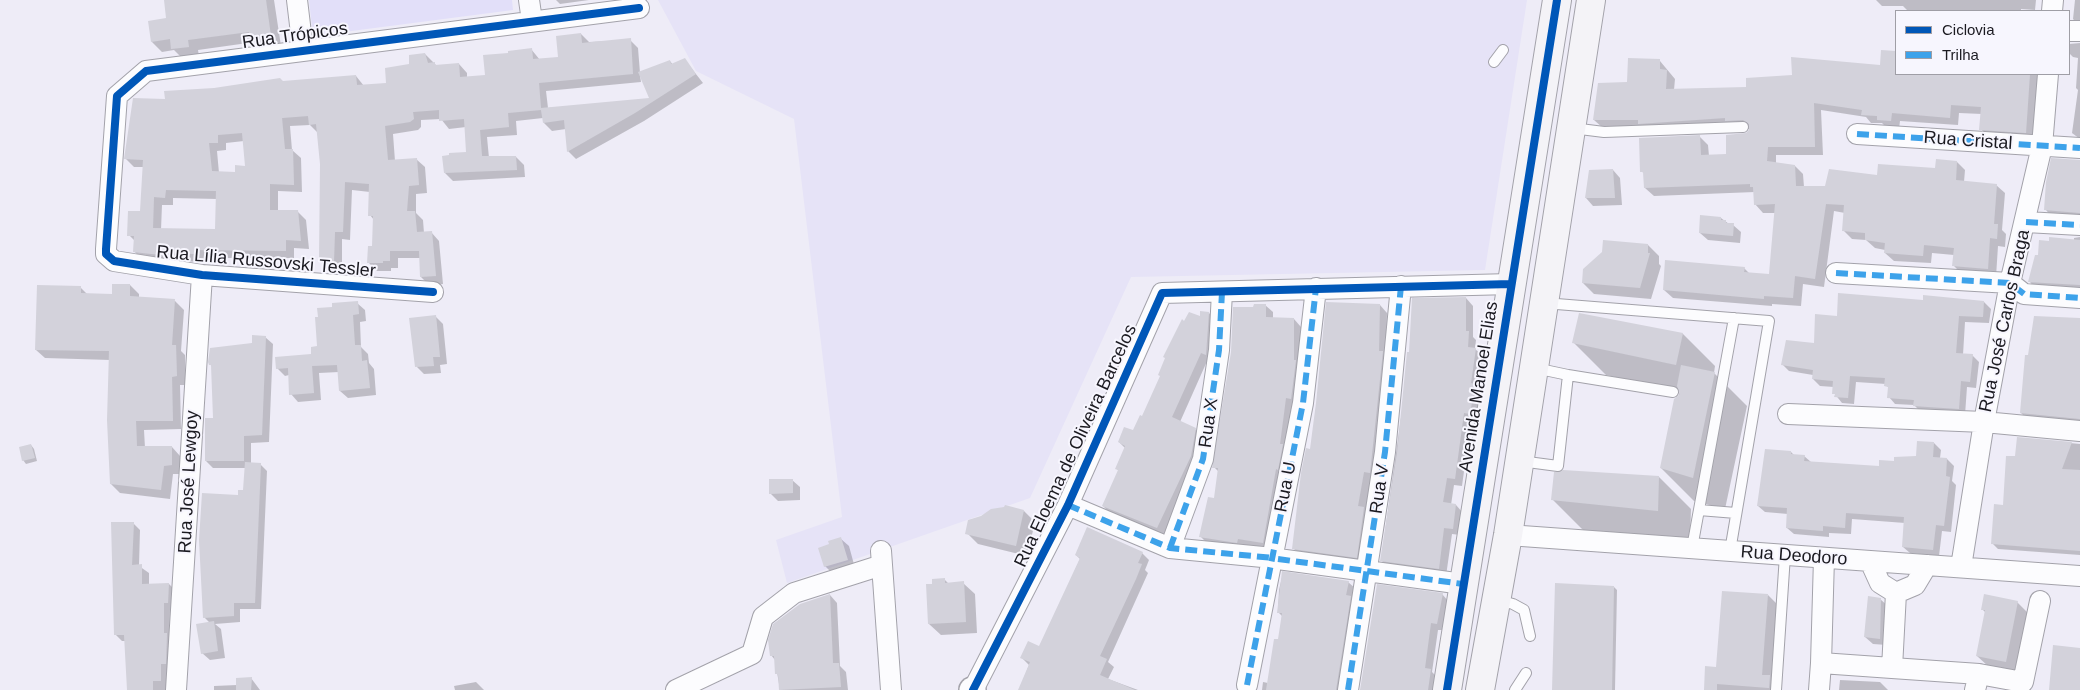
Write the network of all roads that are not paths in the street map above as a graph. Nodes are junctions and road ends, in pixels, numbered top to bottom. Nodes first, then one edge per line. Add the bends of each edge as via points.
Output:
1 (297, 0) edge
2 (529, 0) edge
3 (1558, 0) edge
4 (1592, 0) edge
5 (639, 8) dead end
6 (532, 21) junction
7 (303, 50) junction
8 (1503, 50) dead end
9 (1494, 62) dead end
10 (2048, 75) edge
11 (1743, 127) dead end
12 (1571, 128) junction
13 (1857, 134) dead end
14 (2042, 146) junction
15 (2080, 148) edge
16 (2026, 222) junction
17 (2080, 225) edge
18 (106, 249) joint
19 (1836, 273) dead end
20 (202, 275) junction
21 (2010, 283) junction
22 (1511, 284) junction
23 (1401, 286) junction
24 (1316, 288) junction
25 (433, 292) dead end
26 (1222, 292) junction
27 (2080, 298) edge
28 (1543, 303) junction
29 (1734, 318) junction
30 (1501, 353) junction
31 (1532, 373) junction
32 (1568, 375) junction
33 (1495, 387) junction
34 (1673, 392) dead end
35 (1788, 414) dead end
36 (1984, 422) junction
37 (2080, 431) edge
38 (1519, 461) junction
39 (1068, 505) junction
40 (1699, 510) junction
41 (1736, 513) junction
42 (1508, 535) junction
43 (1170, 548) junction
44 (1692, 548) junction
45 (1730, 551) junction
46 (1785, 555) junction
47 (1824, 558) junction
48 (1276, 559) junction
49 (1870, 561) junction
50 (1927, 565) junction
51 (1960, 568) junction
52 (1367, 572) junction
53 (2080, 576) edge
54 (1463, 584) junction
55 (1896, 594) junction
56 (1497, 600) junction
57 (2040, 601) dead end
58 (1530, 636) dead end
59 (1821, 663) junction
60 (1892, 668) junction
61 (1526, 673) dead end
62 (1977, 682) edge
63 (1246, 685) dead end
64 (176, 690) edge
65 (676, 690) edge
66 (892, 690) edge
67 (973, 690) edge
68 (1348, 690) edge
69 (1447, 690) edge
70 (1480, 690) edge
71 (1515, 690) edge
72 (1776, 690) edge
73 (1819, 690) edge

1 - 7 street
2 - 6 street
3 - 22 main road, Avenida Manoel Elias
4 - 12 main road
5 - 6 street, Rua Trópicos
6 - 7 street, Rua Trópicos
7 - 18 street, Rua Trópicos via 146,71 117,96
8 - 9 lane
10 - 14 street, Rua José Carlos Braga
11 - 12 lane via 1604,132
12 - 28 main road
13 - 14 street, Rua Cristal
14 - 15 street, Rua Cristal
14 - 16 street, Rua José Carlos Braga
16 - 17 street
16 - 21 street, Rua José Carlos Braga
18 - 20 street, Rua Lília Russovski Tessler via 106,254 114,261
19 - 21 street
20 - 25 street, Rua Lília Russovski Tessler
20 - 64 street, Rua José Lewgoy
21 - 27 street via 2024,294
21 - 36 street, Rua José Carlos Braga
22 - 23 street
22 - 30 main road, Avenida Manoel Elias
23 - 24 street
23 - 52 street, Rua V via 1385,452
24 - 26 street
24 - 48 street, Rua U via 1303,403
26 - 39 street, Rua Eloema de Oliveira Barcelos via 1162,293
26 - 43 street, Rua X via 1219,350 1204,459
28 - 29 lane
28 - 31 main road
29 - 40 lane
29 - 41 lane via 1769,321
30 - 31 main road
30 - 33 main road, Avenida Manoel Elias
31 - 32 lane
31 - 33 main road
31 - 38 main road
32 - 34 lane
32 - 38 lane via 1558,466
33 - 54 main road, Avenida Manoel Elias
35 - 36 street
36 - 37 street
36 - 51 street, Rua José Carlos Braga
38 - 42 main road
39 - 43 street
39 - 67 street, Rua Eloema de Oliveira Barcelos
40 - 41 lane
40 - 44 lane
41 - 45 lane
42 - 44 street, Rua Deodoro
42 - 56 main road
43 - 48 street
44 - 45 street, Rua Deodoro
45 - 46 street, Rua Deodoro
46 - 47 street, Rua Deodoro
46 - 72 lane
47 - 49 street, Rua Deodoro
47 - 59 street
48 - 52 street
48 - 63 street, Rua U
49 - 50 street, Rua Deodoro
49 - 55 street via 1880,583
50 - 51 street, Rua Deodoro
50 - 55 street via 1915,585
51 - 53 street, Rua Deodoro
52 - 54 street
52 - 68 street, Rua V
54 - 69 main road, Avenida Manoel Elias
55 - 60 street
56 - 58 lane via 1524,610
56 - 70 main road
57 - 62 street via 2023,682
59 - 60 street
59 - 73 street
60 - 62 street
61 - 71 lane
65 - 66 street via 752,654 763,617 794,594 881,558

